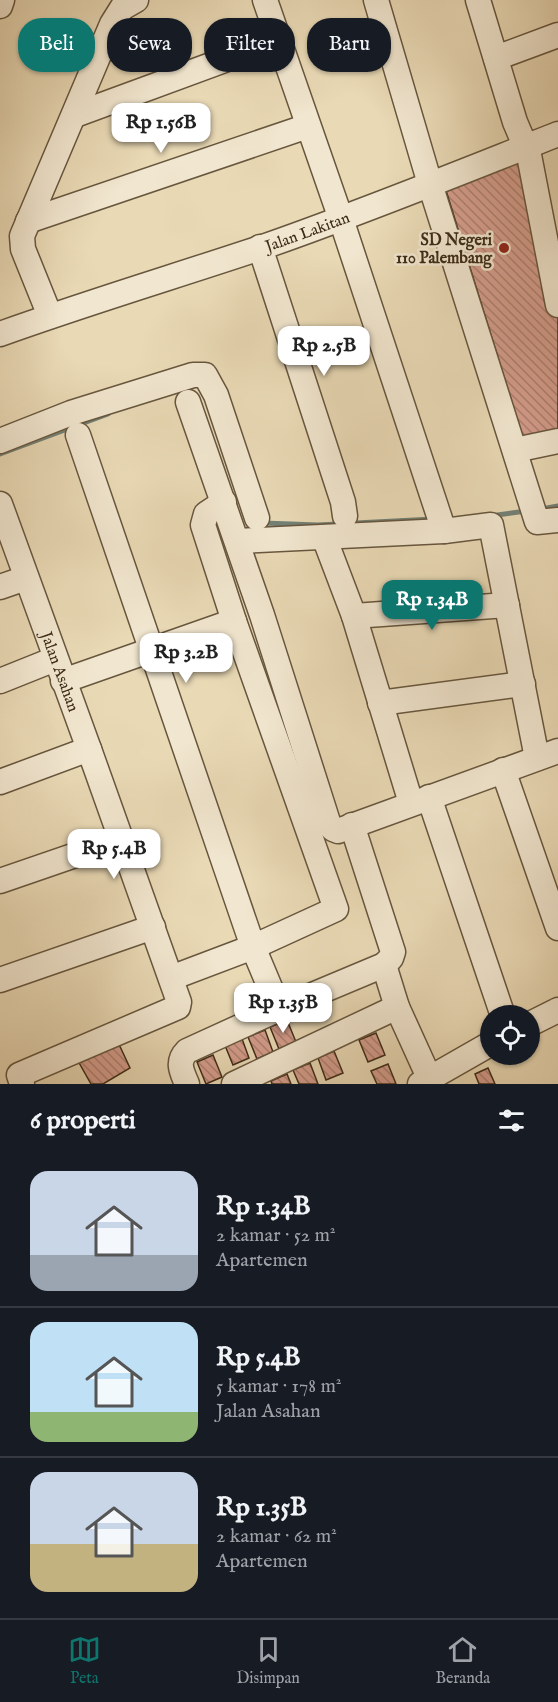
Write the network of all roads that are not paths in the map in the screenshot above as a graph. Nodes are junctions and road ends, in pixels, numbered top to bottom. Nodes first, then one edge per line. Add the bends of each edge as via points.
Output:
1 (2, 0) edge
2 (136, 0) edge
3 (265, 0) edge
4 (376, 0) edge
5 (478, 0) edge
6 (0, 6) edge
7 (271, 18) edge
8 (558, 35) edge
9 (496, 58) junction
10 (204, 68) edge
11 (290, 72) edge
12 (75, 115) junction
13 (308, 126) junction
14 (558, 134) edge
15 (525, 147) junction
16 (430, 184) junction
17 (341, 219) junction
18 (28, 221) junction
19 (260, 248) junction
20 (558, 305) edge
21 (50, 316) junction
22 (0, 334) edge
23 (188, 402) dead end
24 (78, 435) dead end
25 (0, 441) edge
26 (558, 441) edge
27 (515, 450) junction
28 (224, 502) junction
29 (0, 504) edge
30 (542, 513) edge
31 (345, 516) dead end
32 (257, 518) dead end
33 (442, 521) junction
34 (324, 537) junction
35 (238, 541) junction
36 (26, 578) junction
37 (0, 587) edge
38 (507, 605) junction
39 (354, 616) junction
40 (234, 621) junction
41 (152, 649) junction
42 (59, 670) junction
43 (0, 681) edge
44 (523, 684) junction
45 (380, 703) junction
46 (89, 749) junction
47 (548, 754) edge
48 (503, 770) junction
49 (0, 782) edge
50 (420, 800) junction
51 (352, 825) junction
52 (122, 839) junction
53 (0, 881) edge
54 (372, 890) junction
55 (336, 909) junction
56 (153, 927) junction
57 (558, 928) edge
58 (253, 947) junction
59 (384, 965) junction
60 (171, 978) junction
61 (0, 980) edge
62 (499, 1005) edge
63 (397, 1006) junction
64 (279, 1009) junction
65 (558, 1010) edge
66 (540, 1019) edge
67 (480, 1050) edge
68 (427, 1082) edge
69 (22, 1084) edge
70 (187, 1084) edge
71 (234, 1084) edge

1 - 6 street
2 - 12 street via 122,8 112,24
3 - 7 street
4 - 16 street
5 - 9 street
8 - 9 street
9 - 15 street
10 - 12 street
11 - 13 street
12 - 18 street
13 - 17 street
13 - 18 street
14 - 15 street, Jalan Lakitan
15 - 16 street, Jalan Lakitan
15 - 20 street
16 - 17 street, Jalan Lakitan
16 - 27 street
17 - 19 street, Jalan Lakitan
17 - 33 street
18 - 21 street via 21,242
19 - 21 street, Jalan Lakitan
19 - 31 street
21 - 22 street, Jalan Lakitan
23 - 28 street
24 - 41 street
25 - 32 street via 71,413 193,375 205,375 216,395
26 - 27 street
27 - 30 street
28 - 35 street
28 - 40 street via 206,514 203,525
29 - 36 street, Jalan Asahan
33 - 34 street
33 - 38 street via 491,525
34 - 35 street
34 - 39 street
35 - 51 street via 329,825 338,831
36 - 37 street
36 - 42 street, Jalan Asahan
38 - 39 street
38 - 44 street
39 - 45 street
40 - 41 street
40 - 55 street
41 - 42 street
41 - 58 street
42 - 43 street
42 - 46 street, Jalan Asahan
44 - 45 street
44 - 47 street
45 - 50 street
46 - 49 street
46 - 52 street, Jalan Asahan
47 - 48 street
48 - 50 street
48 - 57 street
50 - 51 street
50 - 62 street
51 - 54 street
52 - 53 street
52 - 56 street, Jalan Asahan
54 - 55 street
54 - 59 street via 393,952
55 - 58 street
56 - 60 street, Jalan Asahan
56 - 61 street
58 - 60 street
58 - 64 street
59 - 63 street
59 - 64 street
60 - 69 street, Jalan Asahan via 178,1007 19,1075
63 - 68 street
63 - 71 street
64 - 70 street via 187,1051 181,1056 180,1068
65 - 66 street
67 - 68 street

